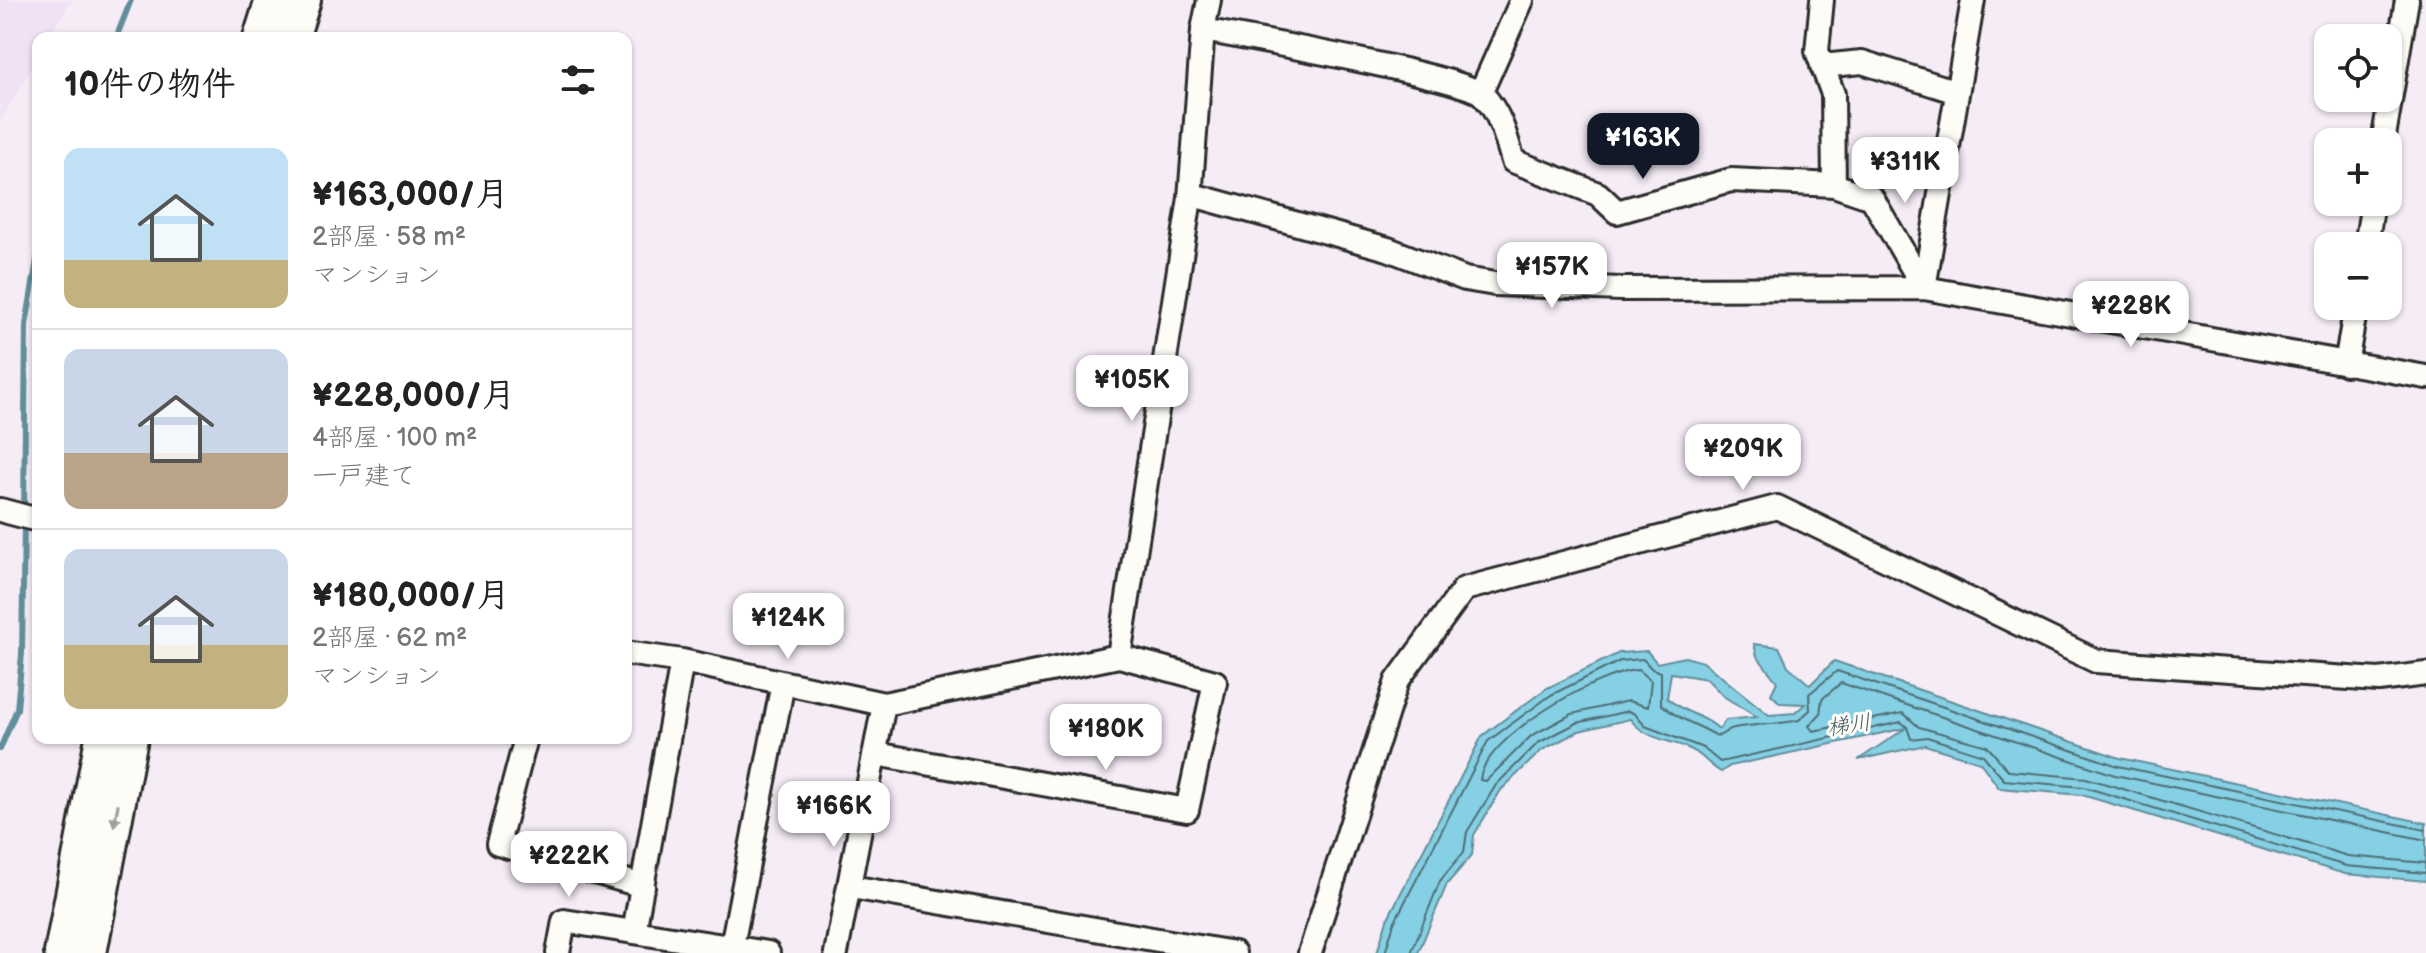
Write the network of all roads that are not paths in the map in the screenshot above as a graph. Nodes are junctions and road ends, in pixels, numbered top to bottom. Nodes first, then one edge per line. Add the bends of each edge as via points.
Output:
1 (272, 0) edge
2 (304, 0) edge
3 (1209, 0) edge
4 (1522, 0) edge
5 (1822, 0) edge
6 (1973, 0) edge
7 (2407, 0) edge
8 (1203, 30) junction
9 (262, 32) edge
10 (294, 32) edge
11 (1822, 66) junction
12 (1481, 92) junction
13 (1957, 92) junction
14 (2385, 128) edge
15 (1834, 185) junction
16 (1190, 198) junction
17 (1924, 288) junction
18 (2354, 320) edge
19 (2346, 364) junction
20 (2426, 377) edge
21 (632, 654) edge
22 (1119, 656) junction
23 (682, 661) junction
24 (2426, 674) edge
25 (783, 683) junction
26 (884, 704) junction
27 (101, 744) edge
28 (130, 744) edge
29 (524, 744) edge
30 (876, 754) junction
31 (643, 886) junction
32 (851, 887) junction
33 (634, 932) junction
34 (732, 946) junction
35 (61, 953) edge
36 (90, 953) edge
37 (558, 953) edge
38 (768, 953) edge
39 (836, 953) edge
40 (1234, 953) edge
41 (1310, 953) edge

1 - 9 highway
2 - 10 highway
3 - 8 street
4 - 12 street
5 - 11 street via 1817,51
6 - 13 street
7 - 14 street
8 - 12 street
8 - 16 street
11 - 13 street via 1862,62
11 - 15 street via 1833,94
12 - 15 street via 1500,120 1513,161 1598,194 1617,212 1731,180
13 - 17 street
15 - 17 street via 1872,198
16 - 17 street via 1388,249 1465,279 1495,284
16 - 22 street
17 - 19 street
18 - 19 street
19 - 20 street
21 - 23 street
22 - 26 street
22 - 30 street via 1215,682 1187,810
23 - 25 street
23 - 31 street
24 - 41 street via 2379,680 2096,661 1777,507 1464,589 1397,681
25 - 26 street
25 - 34 street
26 - 30 street
27 - 35 highway
28 -> 36 highway
29 - 31 street via 498,844
30 - 32 street
31 - 33 street
32 - 39 street
32 - 40 street
33 - 34 street
33 - 37 street via 564,921
34 - 38 street

